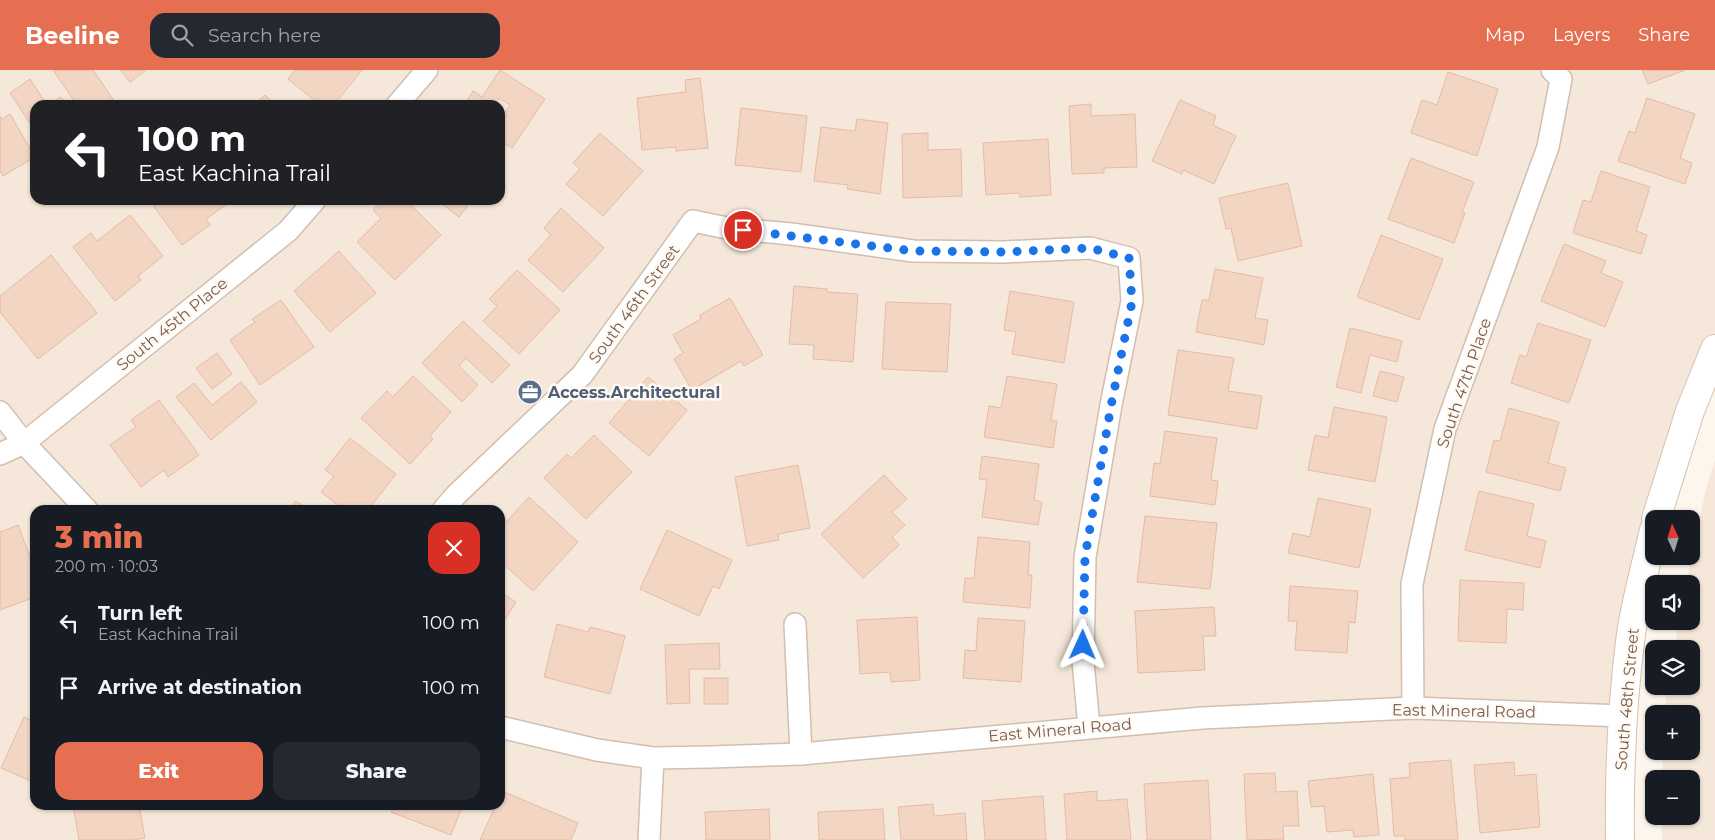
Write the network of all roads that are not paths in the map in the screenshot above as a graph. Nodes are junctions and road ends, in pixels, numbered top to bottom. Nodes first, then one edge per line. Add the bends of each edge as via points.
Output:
1 (427, 70) edge
2 (1552, 70) edge
3 (400, 100) edge
4 (311, 205) edge
5 (1715, 348) edge
6 (0, 412) edge
7 (24, 443) junction
8 (0, 454) edge
9 (83, 505) edge
10 (447, 505) edge
11 (1659, 510) edge
12 (1646, 565) edge
13 (795, 624) dead end
14 (1413, 708) junction
15 (1623, 716) junction
16 (1089, 727) junction
17 (505, 728) edge
18 (801, 754) junction
19 (653, 758) junction
20 (649, 840) edge
21 (1620, 840) edge

1 - 3 street
2 - 14 street, South 47th Place via 1561,79 1548,147 1445,429 1412,584
4 - 7 street, South 45th Place via 288,231
5 - 11 main road via 1690,411
6 - 7 street
7 - 8 street, South 45th Place
7 - 9 street
10 - 16 street, South 46th Street via 582,375 693,220 727,228 913,251 1004,252 1090,248 1129,258 1132,302 1085,557 1083,662
12 - 15 main road, South 48th Street via 1631,633
13 - 18 street
14 - 15 street, East Mineral Road
14 - 16 street, East Mineral Road
15 - 21 main road, South 48th Street
16 - 18 street, East Mineral Road
17 - 19 street, East Mineral Road via 597,750
18 - 19 street, East Mineral Road
19 - 20 street

